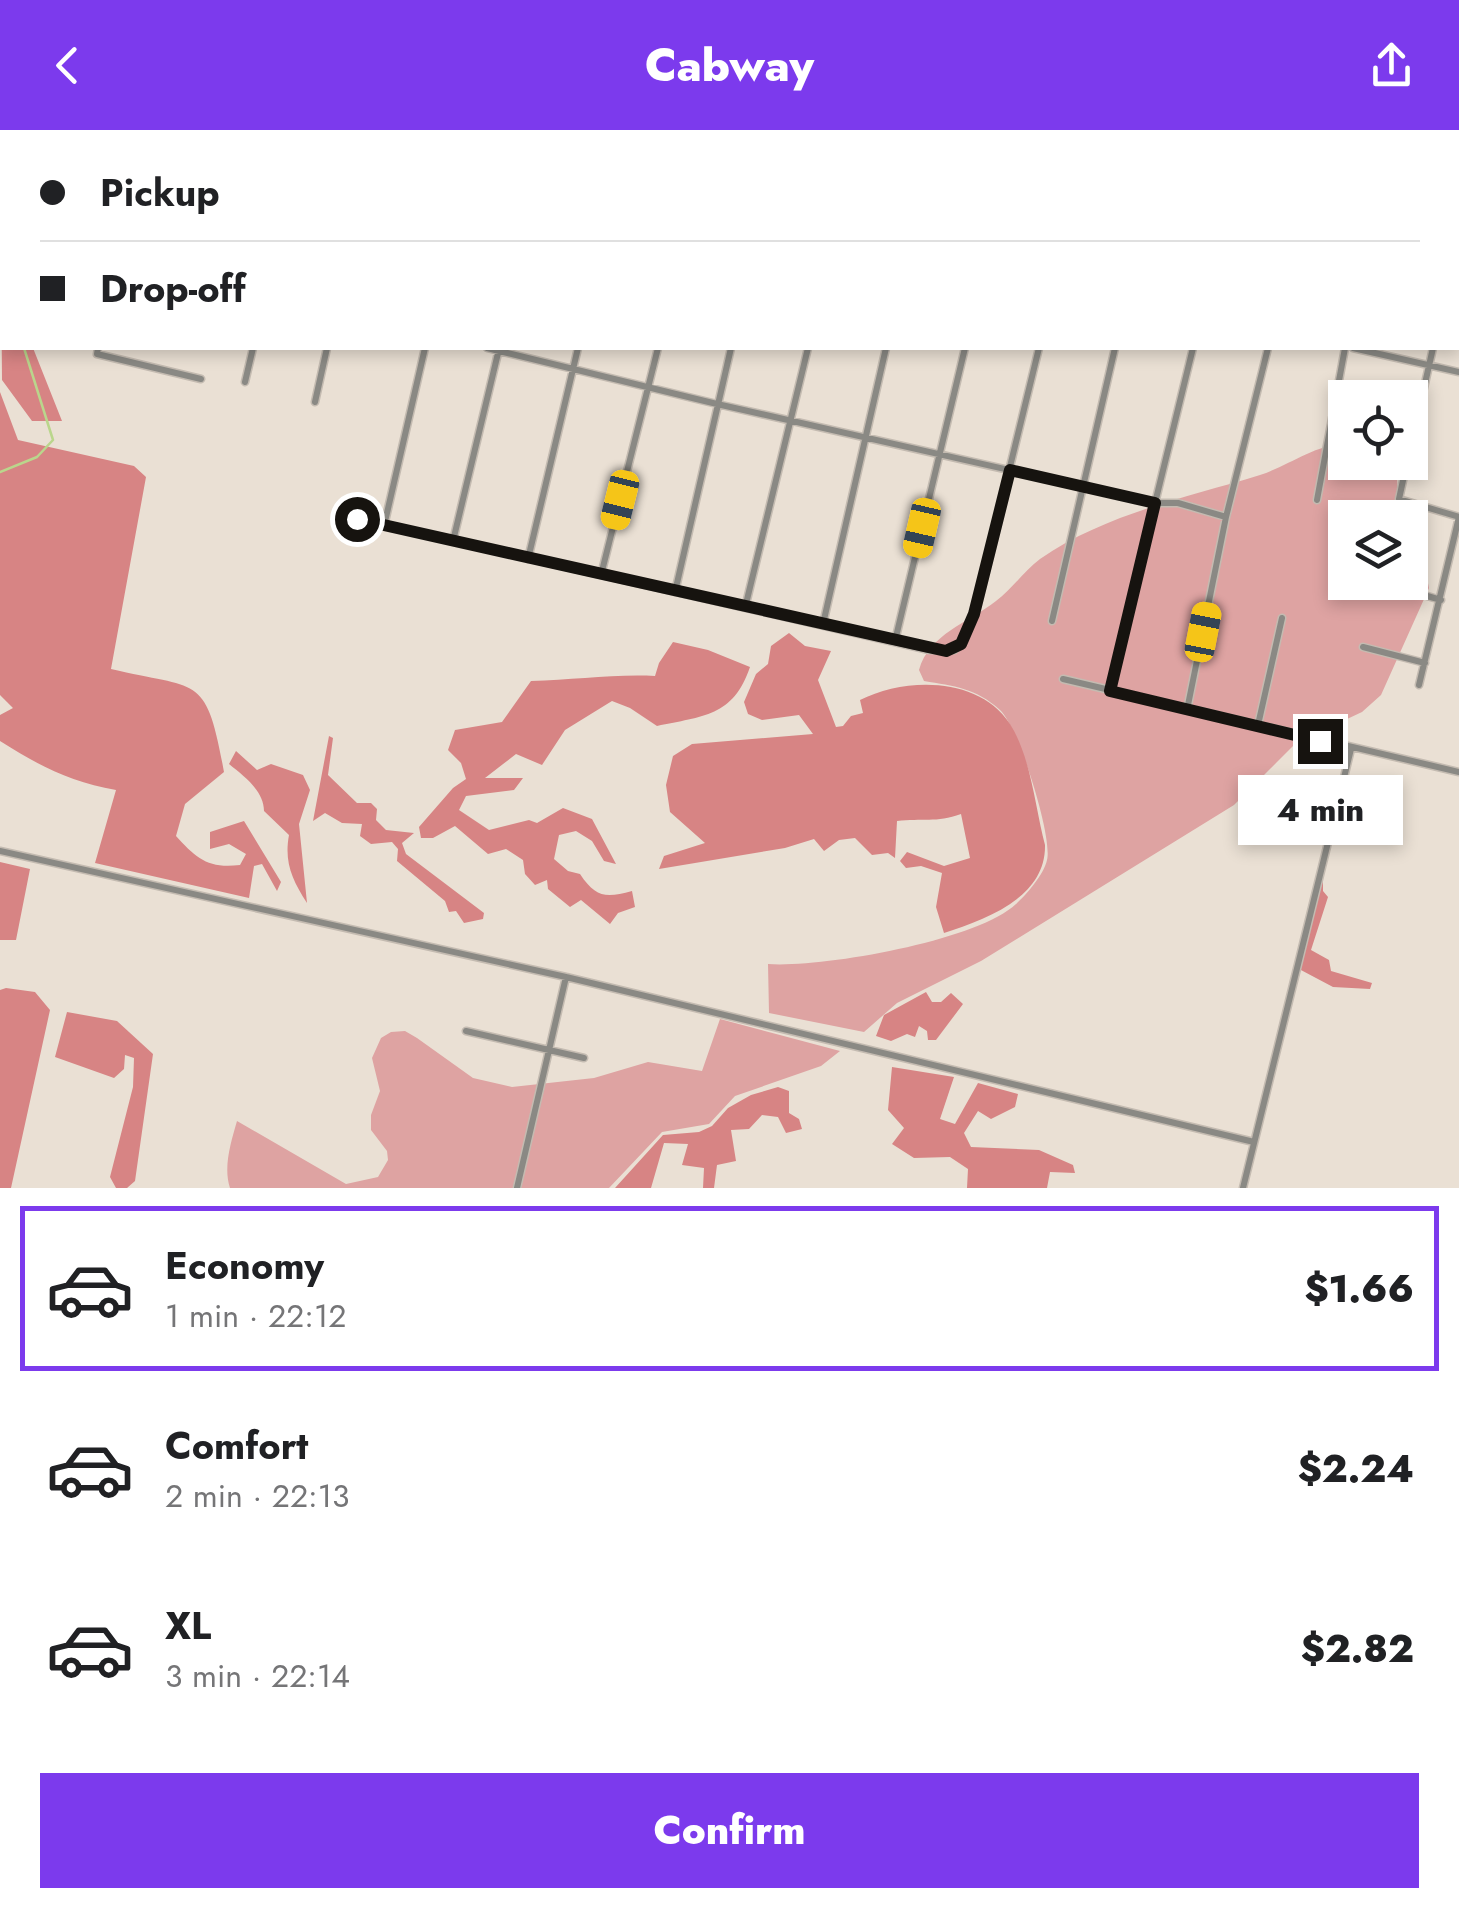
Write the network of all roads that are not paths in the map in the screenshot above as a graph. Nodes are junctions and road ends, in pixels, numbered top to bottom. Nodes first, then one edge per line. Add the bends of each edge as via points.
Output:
1 (98, 350) edge
2 (252, 350) edge
3 (327, 350) edge
4 (425, 350) edge
5 (499, 350) edge
6 (503, 350) edge
7 (577, 350) edge
8 (657, 350) edge
9 (730, 350) edge
10 (808, 350) edge
11 (885, 350) edge
12 (965, 350) edge
13 (1039, 350) edge
14 (1114, 350) edge
15 (1193, 350) edge
16 (1268, 350) edge
17 (1345, 350) edge
18 (1362, 350) edge
19 (1432, 350) edge
20 (1428, 365) junction
21 (572, 369) junction
22 (1459, 372) edge
23 (201, 379) dead end
24 (1425, 380) edge
25 (245, 382) dead end
26 (648, 386) junction
27 (315, 402) dead end
28 (718, 404) junction
29 (792, 418) junction
30 (863, 434) junction
31 (940, 452) junction
32 (1010, 470) junction
33 (1403, 480) edge
34 (1080, 485) junction
35 (1316, 500) dead end
36 (1155, 503) junction
37 (1226, 517) junction
38 (357, 519) dead end
39 (384, 526) junction
40 (453, 541) junction
41 (528, 559) junction
42 (602, 575) junction
43 (675, 592) junction
44 (1428, 596) edge
45 (1441, 600) junction
46 (744, 608) junction
47 (1282, 618) dead end
48 (1052, 621) dead end
49 (823, 624) junction
50 (895, 641) junction
51 (1363, 647) dead end
52 (1425, 663) junction
53 (1063, 679) dead end
54 (1419, 685) dead end
55 (1110, 691) junction
56 (1187, 710) junction
57 (1258, 725) junction
58 (1351, 748) junction
59 (1459, 772) edge
60 (0, 850) edge
61 (566, 977) junction
62 (466, 1032) dead end
63 (549, 1050) junction
64 (584, 1058) dead end
65 (1254, 1142) junction
66 (517, 1188) edge
67 (1242, 1188) edge

1 - 23 street
2 - 25 street
3 - 27 street
4 - 39 street
5 - 40 street
6 - 21 street
7 - 21 street
8 - 26 street
9 - 28 street
10 - 29 street
11 - 30 street
12 - 31 street
13 - 32 street
14 - 34 street
15 - 36 street
16 - 37 street
17 - 35 street
18 - 20 street
19 - 20 street
20 - 22 street
20 - 24 street
21 - 26 street
21 - 41 street
26 - 28 street
26 - 42 street
28 - 29 street
28 - 43 street
29 - 30 street
29 - 46 street
30 - 31 street
30 - 49 street
31 - 32 street
31 - 50 street
32 - 34 street
32 - 50 street via 961,644 946,651
33 - 45 street via 1399,499 1459,517
34 - 36 street
34 - 48 street
36 - 37 street
36 - 55 street
37 - 56 street
38 - 39 street
39 - 40 street
40 - 41 street
41 - 42 street
42 - 43 street
43 - 46 street
44 - 45 street
45 - 52 street
46 - 49 street
47 - 57 street
49 - 50 street
51 - 52 street
52 - 54 street
53 - 55 street
55 - 56 street
56 - 57 street
57 - 58 street
58 - 59 street
58 - 65 street
60 - 61 street
61 - 63 street
61 - 65 street
62 - 63 street
63 - 64 street
63 - 66 street
65 - 67 street

